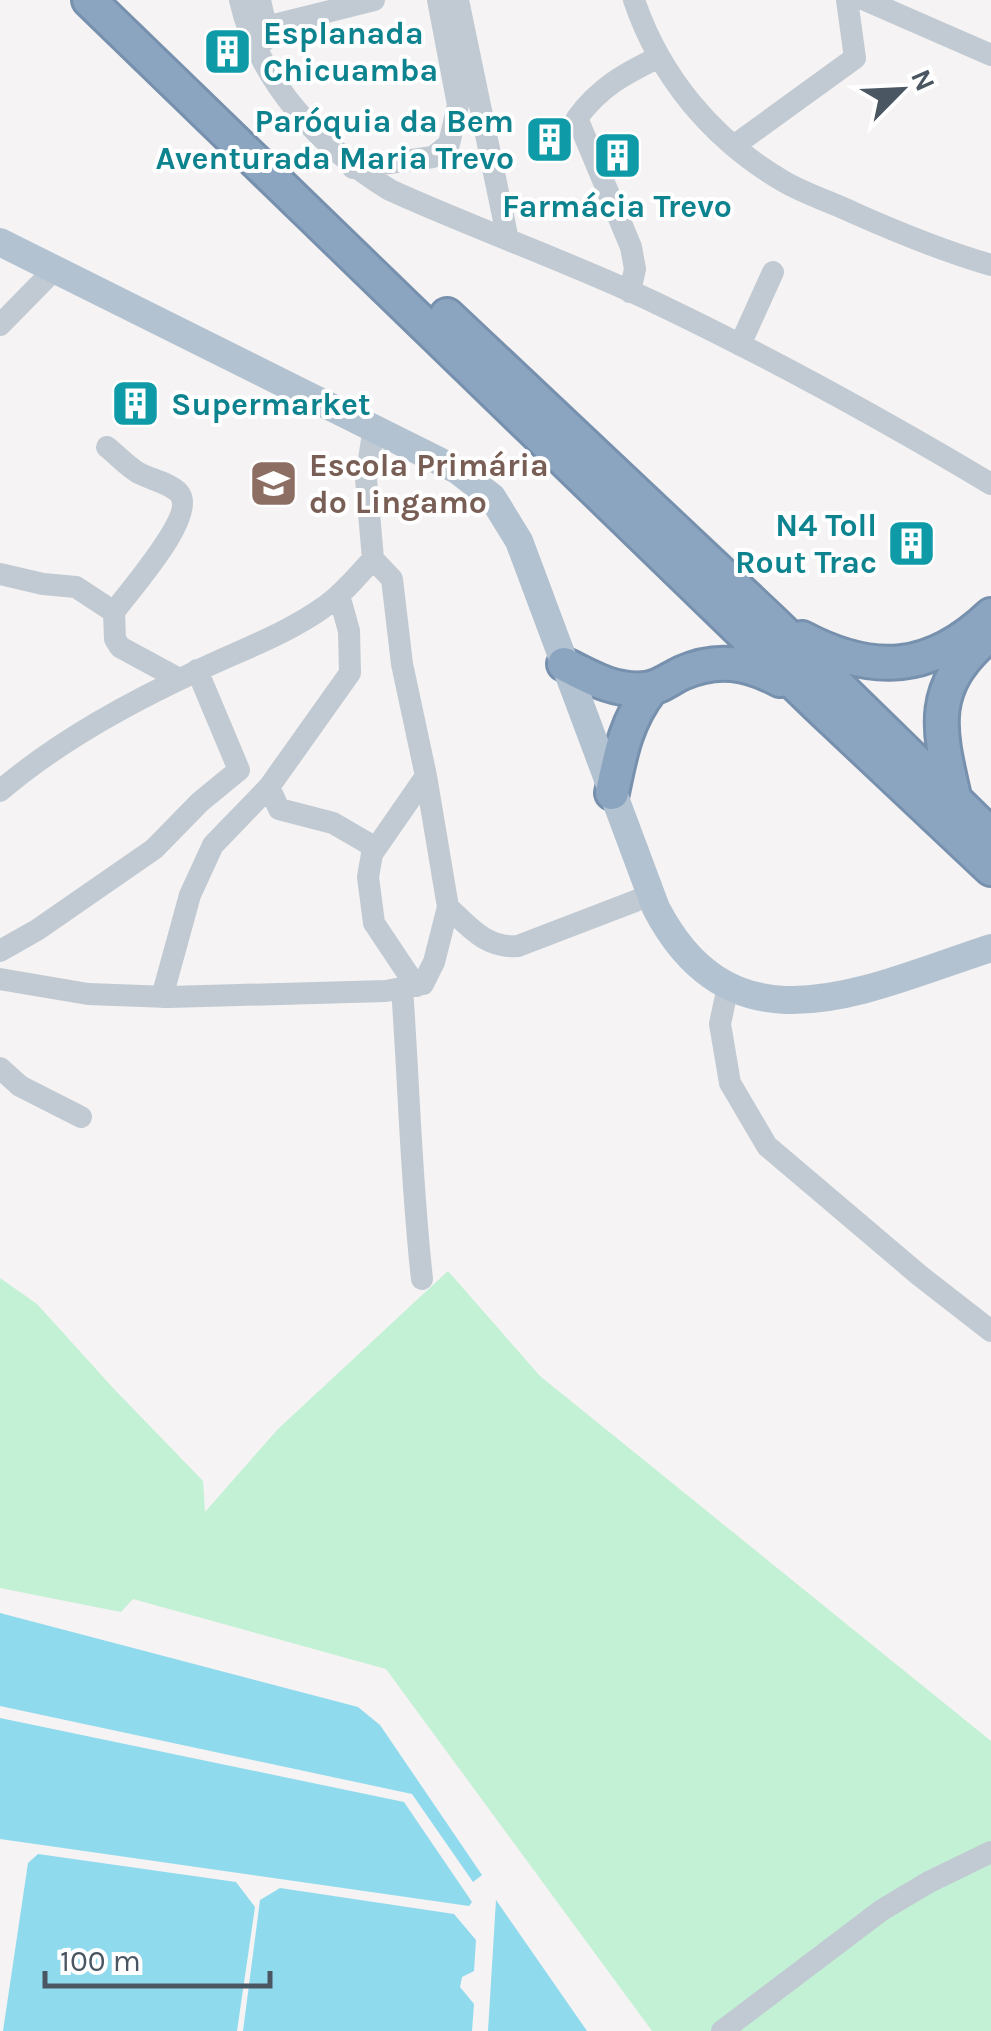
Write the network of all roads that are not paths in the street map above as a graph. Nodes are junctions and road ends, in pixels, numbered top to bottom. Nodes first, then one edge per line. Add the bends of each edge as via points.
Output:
1 (89, 0) edge
2 (119, 0) edge
3 (240, 0) edge
4 (260, 0) edge
5 (374, 0) edge
6 (438, 0) edge
7 (458, 0) edge
8 (634, 0) edge
9 (847, 0) edge
10 (866, 0) edge
11 (266, 27) junction
12 (991, 55) edge
13 (260, 56) junction
14 (659, 58) junction
15 (735, 145) junction
16 (354, 168) junction
17 (508, 240) junction
18 (0, 242) edge
19 (991, 265) edge
20 (55, 269) junction
21 (772, 272) dead end
22 (630, 292) junction
23 (0, 325) edge
24 (740, 345) junction
25 (374, 426) junction
26 (107, 447) dead end
27 (991, 484) edge
28 (373, 559) junction
29 (0, 574) edge
30 (340, 595) junction
31 (114, 612) junction
32 (991, 615) edge
33 (776, 625) junction
34 (991, 633) edge
35 (564, 664) junction
36 (188, 675) junction
37 (651, 689) junction
38 (818, 706) junction
39 (426, 776) junction
40 (4, 780) edge
41 (269, 788) junction
42 (612, 793) junction
43 (954, 800) junction
44 (991, 836) edge
45 (376, 848) junction
46 (991, 869) edge
47 (651, 895) junction
48 (448, 907) junction
49 (991, 948) edge
50 (0, 951) edge
51 (0, 979) edge
52 (728, 986) junction
53 (409, 987) junction
54 (162, 997) junction
55 (0, 1068) edge
56 (81, 1117) dead end
57 (422, 1279) dead end
58 (991, 1331) edge
59 (991, 1853) edge
60 (722, 2031) edge

1 - 38 highway
2 - 33 highway
3 - 13 street
4 - 11 street
5 - 11 street
6 - 16 street via 458,105 449,144 432,157
7 - 17 street
8 - 14 street
9 - 15 street via 855,58
10 - 12 street
11 - 13 street
13 - 16 street via 290,104
14 - 15 street via 699,115
14 - 22 street via 616,78 577,118 631,246
15 - 19 street via 782,180 933,248
16 - 17 street
17 - 22 street
18 - 20 main road
20 - 23 street
20 - 25 main road
21 - 24 street
22 - 24 street
24 - 27 street
25 - 28 street via 366,479
25 - 35 main road via 457,470 492,497 520,541
26 - 31 street via 182,498 176,526
28 - 30 street
28 - 39 street via 392,579
29 - 31 street via 76,587
30 - 36 street via 290,628
30 - 41 street via 350,673
31 - 36 street via 120,647
32 - 33 highway via 957,644 895,663 830,654
33 - 43 highway
34 - 43 highway via 972,650 941,707
35 - 37 highway via 611,687
35 - 42 main road
36 - 40 street
36 - 50 street via 239,770 154,849
37 - 38 highway via 726,662 762,670
37 - 42 highway via 626,731
38 - 46 highway
39 - 45 street
39 - 48 street
41 - 45 street via 279,808 332,823
41 - 54 street via 213,845 199,870
42 - 47 main road
43 - 44 highway
45 - 53 street via 368,877 374,923
47 - 48 street via 506,947 481,939
47 - 52 main road via 685,954
48 - 53 street via 434,962 423,984
49 - 52 main road via 814,1000 764,998
51 - 54 street via 88,994
52 - 58 street via 720,1024 730,1082 767,1146
53 - 54 street
53 - 57 street via 410,1172
55 - 56 street via 20,1086
59 - 60 street via 882,1910

